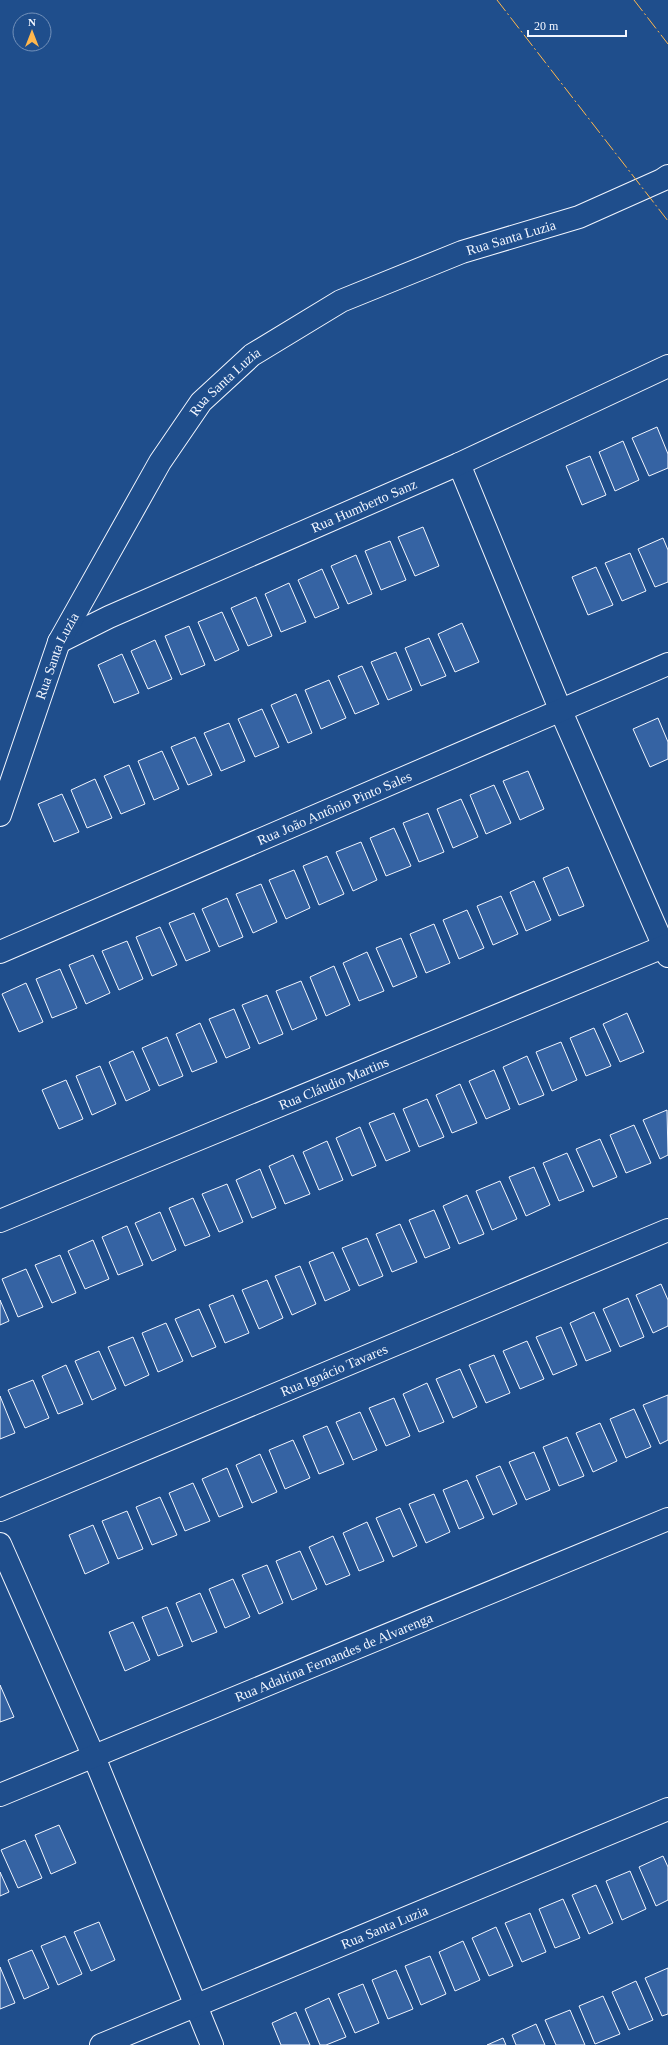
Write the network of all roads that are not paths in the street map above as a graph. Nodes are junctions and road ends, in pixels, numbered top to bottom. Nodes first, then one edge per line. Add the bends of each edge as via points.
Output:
1 (668, 176) edge
2 (668, 366) edge
3 (459, 464) junction
4 (59, 642) junction
5 (668, 664) edge
6 (560, 709) junction
7 (0, 814) edge
8 (667, 949) edge
9 (0, 952) edge
10 (0, 1221) edge
11 (668, 1230) edge
12 (0, 1510) edge
13 (668, 1519) edge
14 (0, 1544) edge
15 (94, 1757) junction
16 (0, 1795) edge
17 (668, 1809) edge
18 (195, 2005) junction
19 (101, 2045) edge
20 (212, 2045) edge

1 - 4 street, Rua Santa Luzia via 579,217 462,252 341,301 252,355 201,402 160,462
2 - 3 street, Rua Humberto Sanz
3 - 4 street, Rua Humberto Sanz via 109,617
3 - 6 street
4 - 7 street, Rua Santa Luzia
5 - 6 street, Rua João Antônio Pinto Sales
6 - 8 street
6 - 9 street, Rua João Antônio Pinto Sales
8 - 10 street, Rua Cláudio Martins
11 - 12 street, Rua Ignácio Tavares
13 - 15 street, Rua Adaltina Fernandes de Alvarenga
14 - 15 street
15 - 16 street, Rua Adaltina Fernandes de Alvarenga
15 - 18 street
17 - 18 street, Rua Santa Luzia
18 - 19 street, Rua Santa Luzia
18 - 20 street

